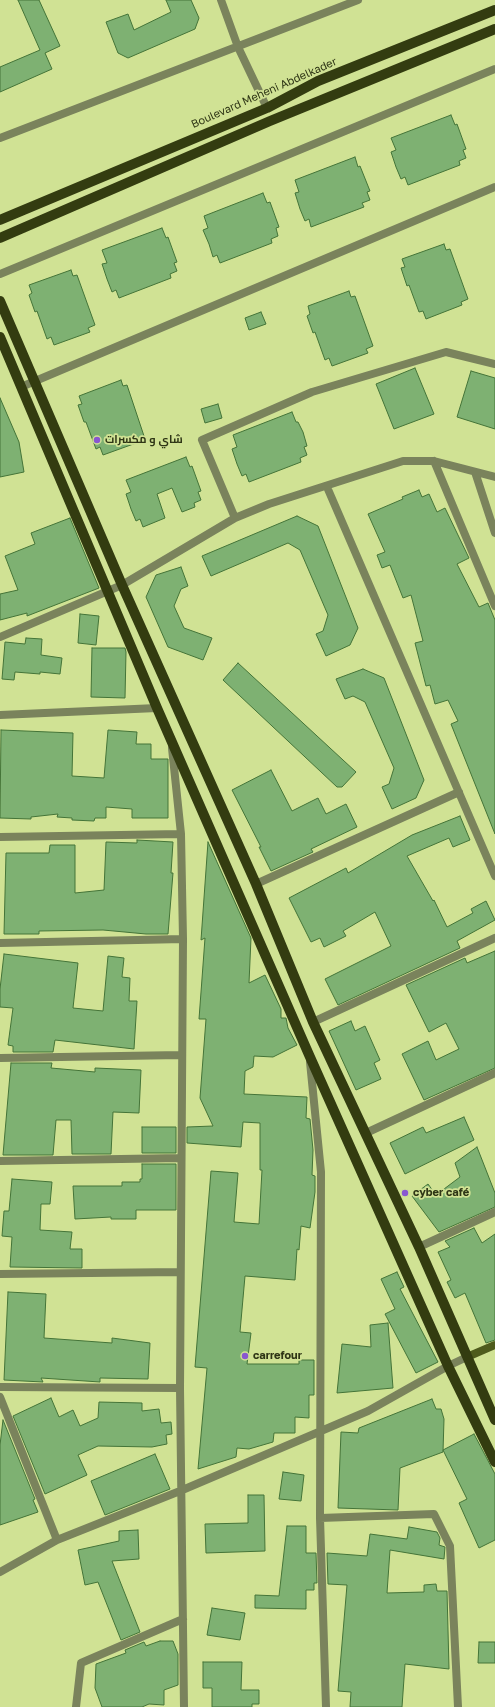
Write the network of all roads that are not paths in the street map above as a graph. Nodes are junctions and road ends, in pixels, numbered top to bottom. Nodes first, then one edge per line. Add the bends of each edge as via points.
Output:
1 (221, 0) edge
2 (358, 0) edge
3 (495, 10) edge
4 (495, 29) edge
5 (238, 47) junction
6 (495, 69) edge
7 (267, 108) junction
8 (0, 138) edge
9 (495, 187) edge
10 (0, 220) edge
11 (0, 238) edge
12 (0, 274) edge
13 (0, 301) edge
14 (0, 337) edge
15 (495, 364) edge
16 (36, 381) junction
17 (21, 387) junction
18 (434, 461) junction
19 (475, 472) junction
20 (495, 477) edge
21 (327, 487) junction
22 (235, 518) junction
23 (495, 533) edge
24 (122, 585) junction
25 (108, 592) junction
26 (495, 606) edge
27 (0, 637) edge
28 (158, 708) junction
29 (0, 715) edge
30 (172, 740) junction
31 (459, 792) junction
32 (182, 834) junction
33 (0, 836) edge
34 (495, 876) edge
35 (256, 884) junction
36 (495, 938) edge
37 (183, 939) junction
38 (0, 943) edge
39 (313, 1022) junction
40 (181, 1055) junction
41 (310, 1057) junction
42 (0, 1058) edge
43 (495, 1073) edge
44 (366, 1133) junction
45 (181, 1158) junction
46 (0, 1161) edge
47 (495, 1212) edge
48 (419, 1247) junction
49 (180, 1272) junction
50 (0, 1274) edge
51 (495, 1345) edge
52 (467, 1357) junction
53 (448, 1366) junction
54 (0, 1387) edge
55 (180, 1388) junction
56 (0, 1397) edge
57 (495, 1420) edge
58 (321, 1430) junction
59 (495, 1462) edge
60 (180, 1491) junction
61 (320, 1518) junction
62 (57, 1540) junction
63 (0, 1572) edge
64 (183, 1619) junction
65 (76, 1707) edge
66 (184, 1707) edge
67 (326, 1707) edge
68 (458, 1707) edge

1 - 5 street
2 - 5 street
3 - 7 main road, Boulevard Meheni Abdelkader via 318,81
4 - 11 main road via 270,121
5 - 7 street
5 - 8 street
6 - 12 street
7 - 10 main road, Boulevard Meheni Abdelkader
9 - 16 street
13 - 16 main road
14 - 17 main road
15 - 22 street via 446,352 312,392 202,440
16 - 17 street
16 - 24 main road
17 - 25 main road
18 - 19 street
18 - 21 street via 403,461
18 - 26 street
19 - 20 street
19 - 23 street
21 - 22 street via 269,504
21 - 31 street
22 - 24 street
24 - 25 street
24 - 35 main road
25 - 27 street
25 - 28 main road
28 - 29 street
28 - 30 main road
30 - 32 street
30 - 41 main road
31 - 34 street
31 - 35 street
32 - 33 street
32 - 37 street
35 - 39 main road
36 - 39 street
37 - 38 street
37 - 40 street
39 - 44 main road
40 - 42 street
40 - 45 street
41 - 53 main road
41 - 58 street via 321,1172
43 - 44 street
44 - 48 main road
45 - 46 street
45 - 49 street
47 - 48 street
48 - 52 main road
49 - 50 street
49 - 55 street
51 - 52 street
52 - 53 street
52 - 57 main road
53 - 58 street via 368,1411
53 - 59 main road
54 - 55 street
55 - 60 street
56 - 62 street
58 - 60 street
58 - 61 street
60 - 62 street
60 - 64 street
61 - 67 street
61 - 68 street via 434,1514 450,1546
62 - 63 street
64 - 65 street via 80,1663
64 - 66 street

